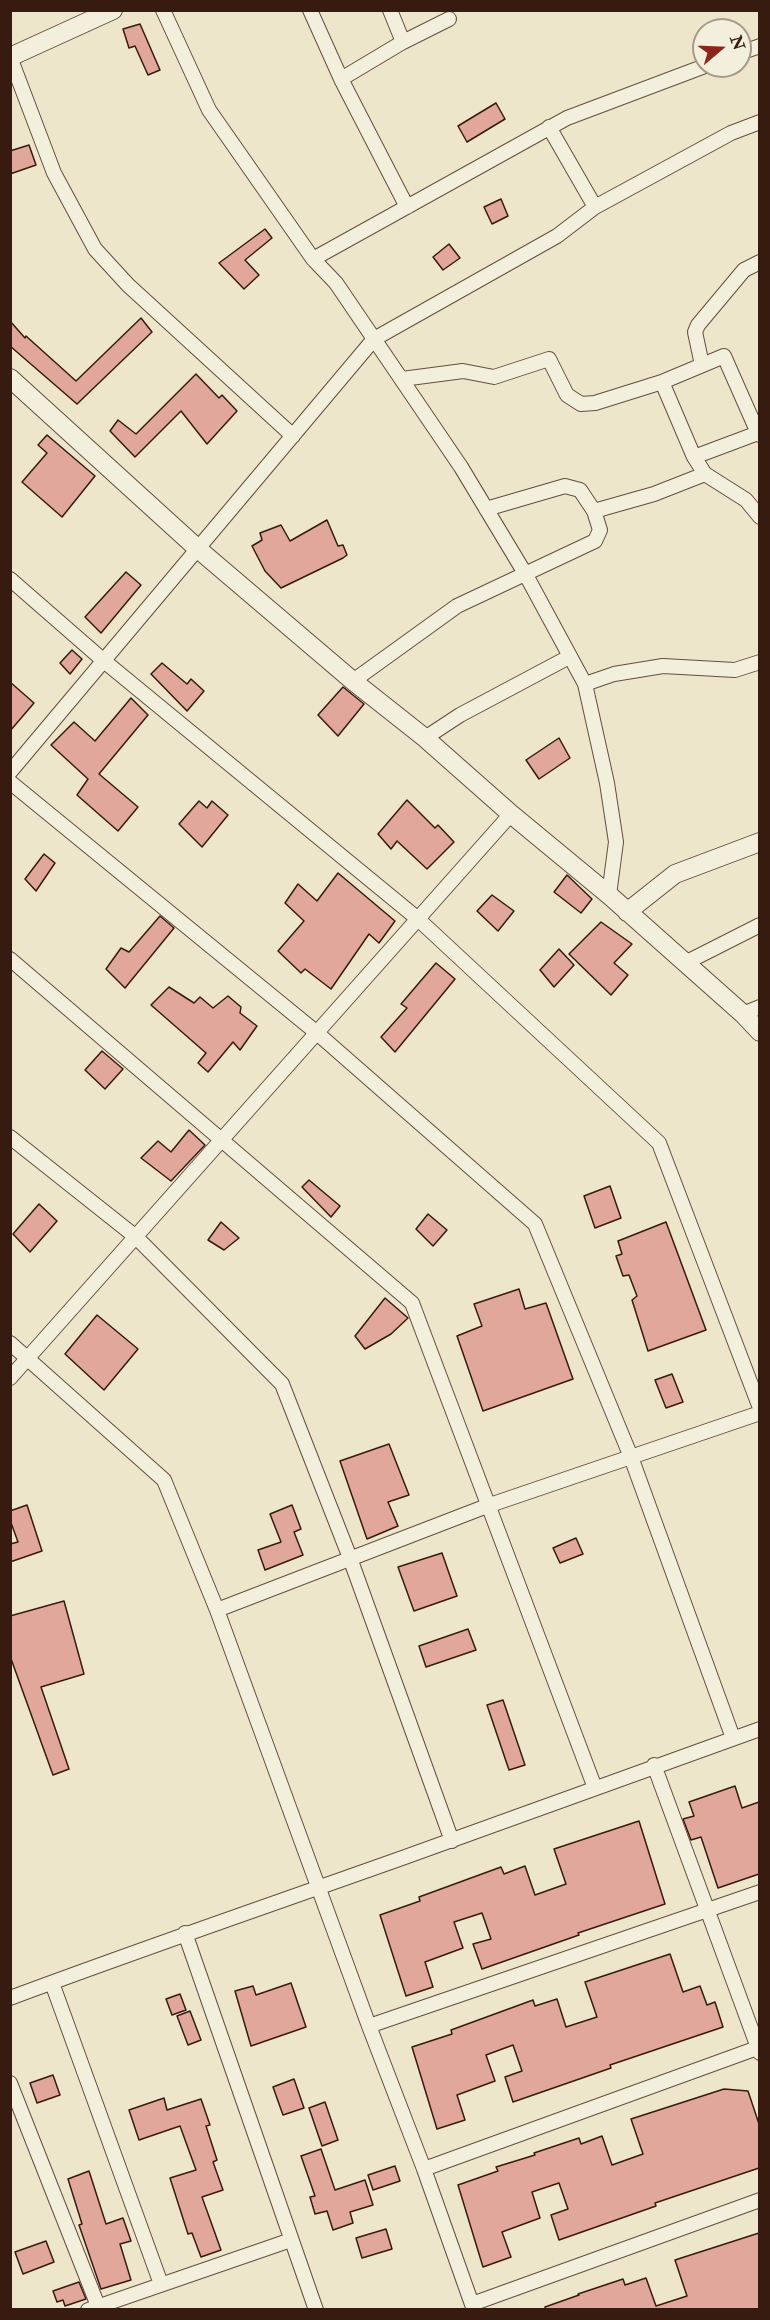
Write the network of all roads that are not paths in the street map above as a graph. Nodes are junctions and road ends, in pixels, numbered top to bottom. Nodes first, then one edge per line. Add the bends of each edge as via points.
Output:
1 (113, 10) edge
2 (163, 10) edge
3 (310, 10) edge
4 (390, 10) edge
5 (449, 19) dead end
6 (403, 42) junction
7 (10, 57) edge
8 (692, 71) edge
9 (341, 79) junction
10 (759, 122) edge
11 (549, 128) junction
12 (407, 207) junction
13 (595, 207) junction
14 (313, 259) junction
15 (759, 262) edge
16 (374, 339) junction
17 (702, 364) junction
18 (10, 378) edge
19 (402, 380) junction
20 (662, 382) junction
21 (759, 434) edge
22 (293, 436) junction
23 (694, 457) junction
24 (705, 474) junction
25 (486, 509) junction
26 (594, 512) junction
27 (759, 517) edge
28 (198, 549) junction
29 (526, 575) junction
30 (10, 579) edge
31 (569, 657) junction
32 (104, 661) junction
33 (759, 662) edge
34 (353, 681) junction
35 (585, 684) junction
36 (425, 738) junction
37 (10, 772) edge
38 (10, 782) edge
39 (511, 814) junction
40 (759, 842) edge
41 (609, 895) junction
42 (627, 912) junction
43 (418, 919) junction
44 (759, 926) edge
45 (10, 960) edge
46 (685, 963) junction
47 (751, 1011) edge
48 (759, 1032) edge
49 (317, 1033) junction
50 (10, 1137) edge
51 (221, 1141) junction
52 (136, 1237) junction
53 (10, 1343) edge
54 (28, 1359) junction
55 (10, 1378) edge
56 (759, 1408) edge
57 (759, 1413) edge
58 (631, 1457) junction
59 (487, 1506) junction
60 (350, 1558) junction
61 (217, 1610) junction
62 (759, 1729) edge
63 (733, 1738) junction
64 (654, 1765) junction
65 (595, 1788) junction
66 (452, 1841) junction
67 (318, 1888) junction
68 (759, 1892) edge
69 (707, 1910) junction
70 (184, 1934) junction
71 (52, 1983) junction
72 (10, 1998) edge
73 (369, 2026) junction
74 (759, 2049) edge
75 (10, 2083) edge
76 (424, 2169) junction
77 (759, 2200) edge
78 (291, 2240) junction
79 (161, 2284) junction
80 (473, 2307) edge
81 (93, 2308) edge
82 (316, 2310) edge

1 - 7 street
2 - 14 street via 208,111
3 - 9 street
4 - 6 street
5 - 6 street
6 - 9 street
7 - 22 street via 54,174 96,249 128,285
8 - 11 street
9 - 12 street
10 - 13 street via 731,133
11 - 12 street
11 - 13 street
12 - 14 street
13 - 16 street via 557,236
14 - 16 street via 336,283
15 - 17 street via 744,270 698,325 695,332
16 - 19 street
16 - 22 street
17 - 20 street
17 - 21 street via 724,356
18 - 28 street
19 - 20 street via 463,371 494,377 549,359 567,395 581,404 595,404
19 - 25 street
20 - 23 street
21 - 23 street
22 - 28 street
23 - 24 street
24 - 26 street
24 - 27 street via 746,500
25 - 26 street via 565,486 580,490
25 - 29 street
26 - 29 street via 600,530 595,541
28 - 32 street
28 - 34 street
29 - 31 street
29 - 34 street via 457,606
30 - 32 street
31 - 35 street
31 - 36 street
32 - 37 street
32 - 43 street
33 - 35 street via 735,670 663,666 614,674
34 - 36 street
35 - 41 street via 616,842
36 - 39 street
38 - 49 street
39 - 41 street
39 - 43 street
40 - 42 street via 675,874
41 - 42 street
42 - 46 street
43 - 49 street
43 - 56 street via 659,1143
44 - 46 street
45 - 51 street
46 - 47 street
47 - 48 street
49 - 51 street
49 - 58 street via 536,1224
50 - 52 street
51 - 52 street
51 - 59 street via 412,1303
52 - 54 street
52 - 60 street via 282,1384
53 - 54 street
54 - 55 street
54 - 61 street via 164,1480
57 - 58 street
58 - 59 street
58 - 63 street
59 - 60 street
59 - 65 street
60 - 61 street
60 - 66 street
61 - 67 street
62 - 63 street
63 - 64 street
64 - 65 street
64 - 69 street
65 - 66 street
66 - 67 street
67 - 70 street
67 - 73 street
68 - 69 street
69 - 73 street
69 - 74 street
70 - 71 street
70 - 78 street
71 - 72 street
71 - 79 street
73 - 76 street
74 - 76 street
75 - 81 street
76 - 80 street
77 - 80 street
78 - 79 street
78 - 82 street
79 - 81 street

